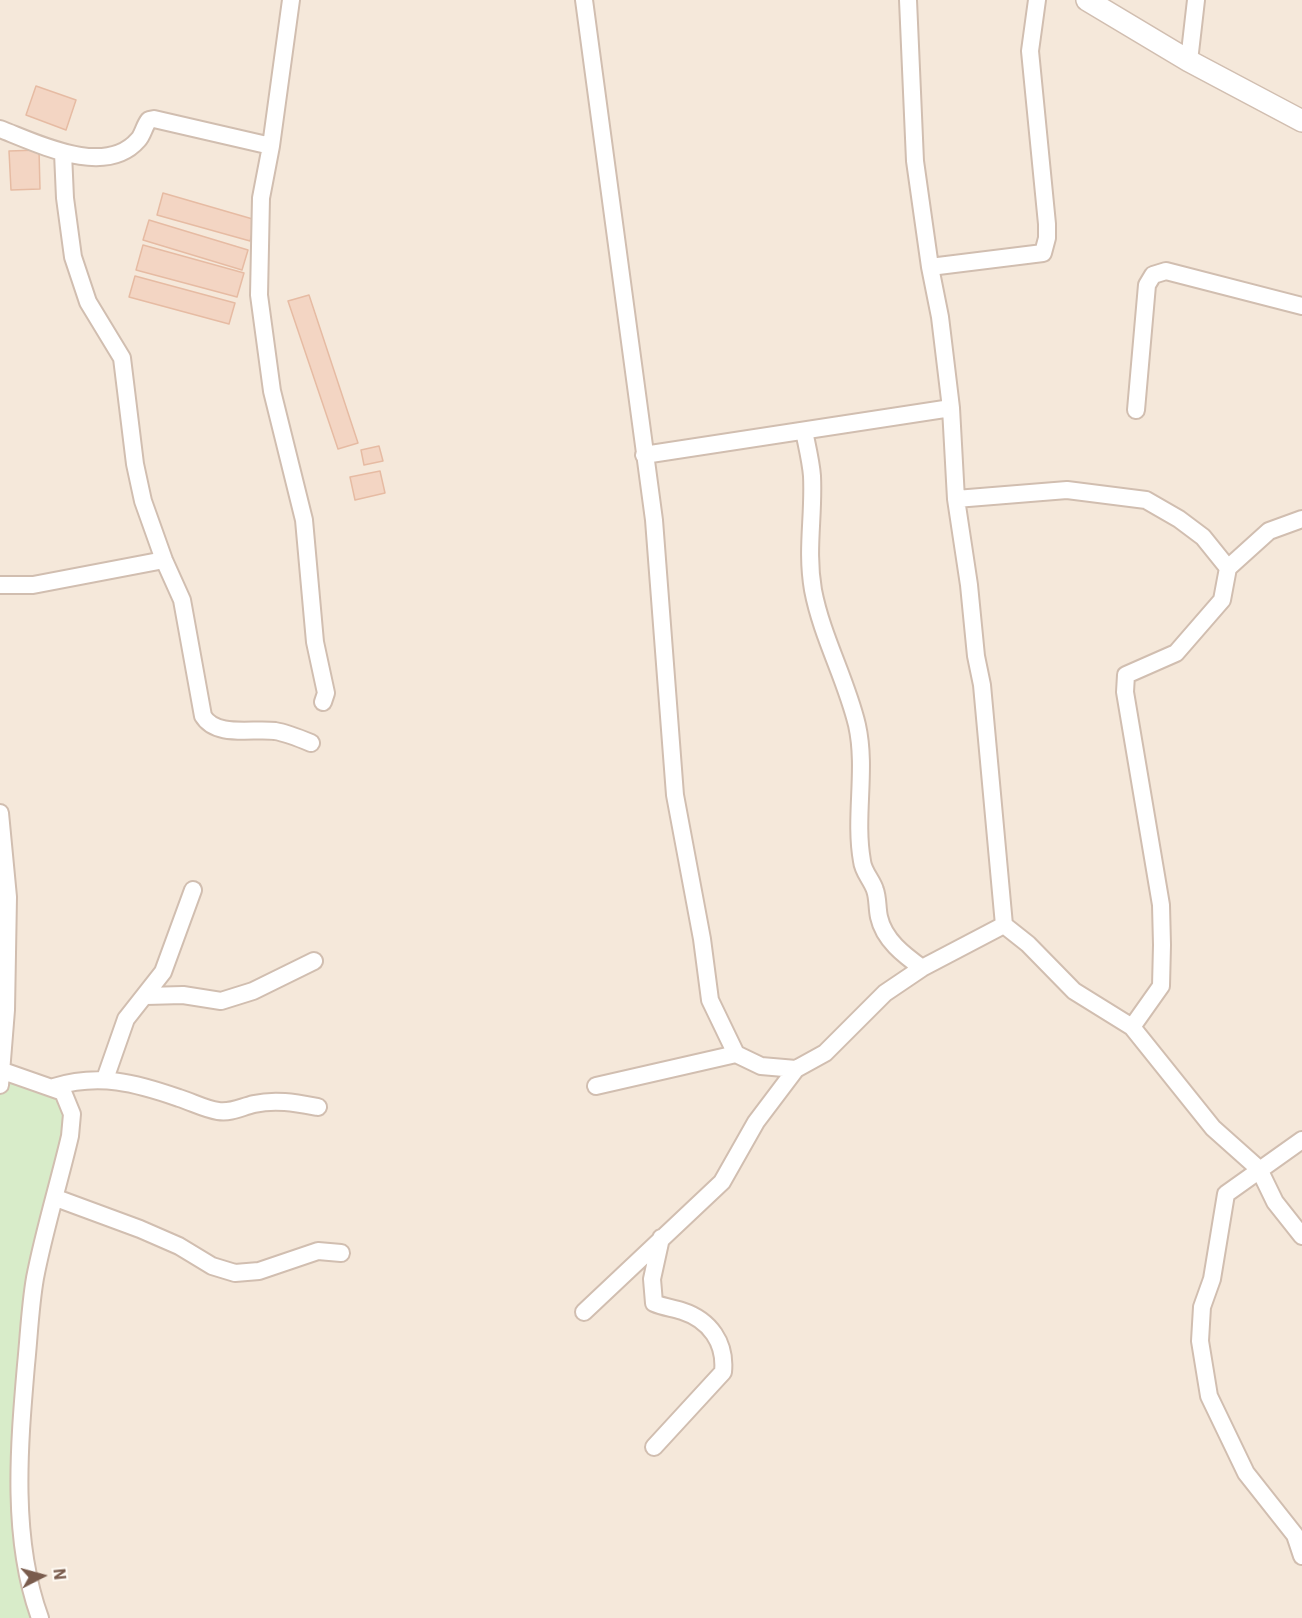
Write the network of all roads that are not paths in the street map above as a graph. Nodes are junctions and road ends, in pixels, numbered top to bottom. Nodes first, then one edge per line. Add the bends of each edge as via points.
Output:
1 (291, 0) edge
2 (584, 0) edge
3 (908, 0) edge
4 (1037, 0) edge
5 (1087, 0) edge
6 (1196, 0) edge
7 (1189, 61) junction
8 (1302, 121) edge
9 (0, 129) edge
10 (271, 146) junction
11 (63, 153) junction
12 (930, 267) junction
13 (1302, 306) edge
14 (951, 408) junction
15 (1136, 410) dead end
16 (804, 432) junction
17 (644, 455) junction
18 (956, 499) junction
19 (1302, 519) edge
20 (164, 561) junction
21 (1228, 568) junction
22 (0, 585) edge
23 (323, 702) dead end
24 (311, 743) dead end
25 (0, 813) edge
26 (193, 890) dead end
27 (1004, 925) junction
28 (314, 961) dead end
29 (922, 968) junction
30 (146, 996) junction
31 (1132, 1027) junction
32 (736, 1054) junction
33 (796, 1069) junction
34 (1, 1078) edge
35 (105, 1079) junction
36 (596, 1086) dead end
37 (54, 1087) junction
38 (318, 1107) dead end
39 (1302, 1140) edge
40 (1259, 1170) junction
41 (56, 1198) junction
42 (1302, 1236) edge
43 (661, 1238) junction
44 (341, 1253) dead end
45 (584, 1312) dead end
46 (654, 1447) dead end
47 (1302, 1556) edge
48 (40, 1618) edge

1 - 10 street
2 - 17 street
3 - 12 street via 915,161
4 - 12 street via 1030,51 1047,224 1043,253
5 - 7 street
6 - 7 street
7 - 8 street
9 - 11 street
10 - 11 street via 154,119 145,125 140,140 115,156
10 - 23 street via 261,198 259,295 272,391 304,520 315,642 326,693
11 - 20 street via 73,257 88,302 122,358 135,464
12 - 14 street
13 - 15 street via 1166,272 1153,275 1147,285
14 - 16 street
14 - 18 street
16 - 17 street
16 - 29 street via 812,474 808,550 813,591 857,725 862,864 876,890 885,934 903,955
17 - 32 street via 654,520 675,795 710,1000
18 - 21 street via 1066,490 1146,500 1203,537
18 - 27 street via 982,685
19 - 21 street via 1269,531
20 - 22 street via 33,585
20 - 24 street via 182,600 198,693 208,724 275,732
21 - 31 street via 1222,600 1176,653 1126,675 1124,683 1161,905 1162,945 1161,986
25 - 34 street via 8,897
26 - 30 street via 163,972
27 - 29 street
27 - 31 street via 1074,991
28 - 30 street via 253,991 221,1001 183,995
29 - 33 street via 885,993 825,1053
30 - 35 street via 126,1019
31 - 40 street via 1213,1128
32 - 33 street via 761,1066
32 - 36 street
33 - 43 street via 756,1122 722,1182
34 - 37 street
35 - 37 street via 78,1080
35 - 38 street via 169,1094 217,1111 282,1101
37 - 41 street via 63,1092 72,1114
39 - 40 street
40 - 42 street via 1275,1202
40 - 47 street via 1226,1194 1212,1279 1202,1307 1200,1341 1209,1396 1246,1473 1294,1535
41 - 44 street via 140,1229 212,1266 235,1273 259,1271 318,1251
41 - 48 street via 36,1277 22,1424 22,1541 30,1593
43 - 45 street
43 - 46 street via 652,1279 654,1303 702,1320 721,1342 725,1356 723,1372

